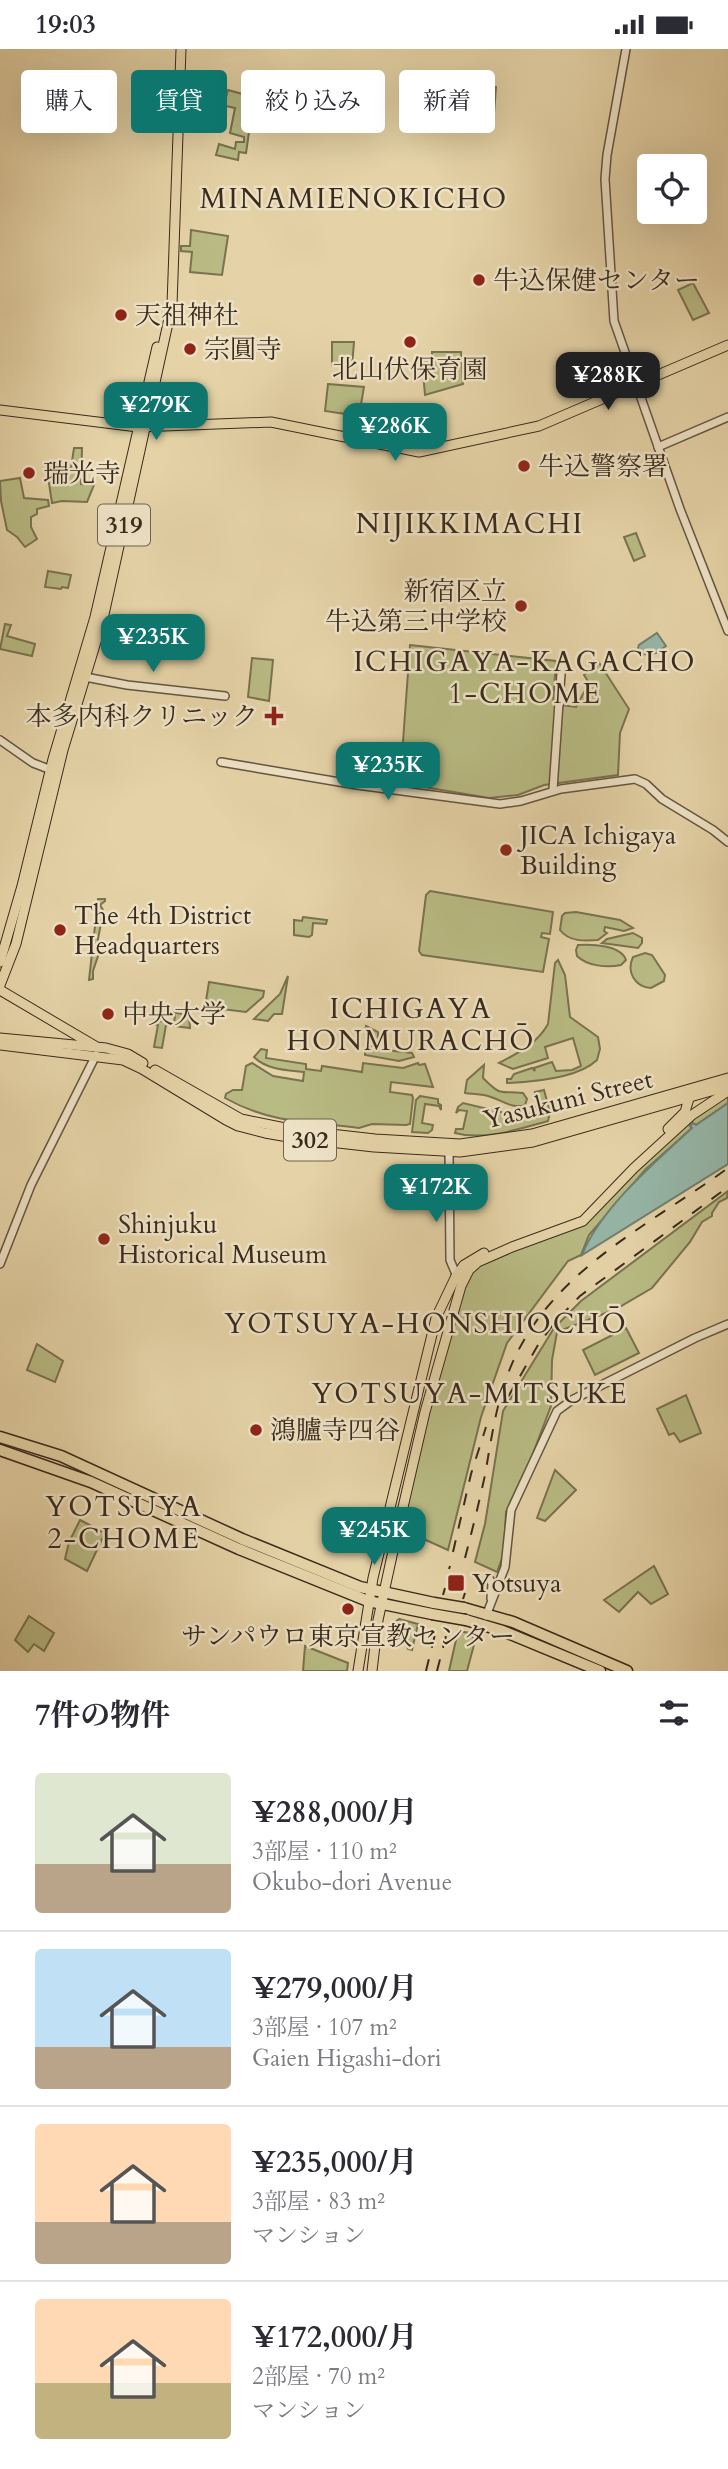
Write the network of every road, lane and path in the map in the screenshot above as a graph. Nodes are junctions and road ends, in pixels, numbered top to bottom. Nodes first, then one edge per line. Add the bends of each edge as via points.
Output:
1 (181, 49) edge
2 (626, 49) edge
3 (172, 305) junction
4 (728, 345) edge
5 (636, 384) junction
6 (0, 410) edge
7 (728, 417) edge
8 (141, 427) junction
9 (658, 447) junction
10 (728, 631) edge
11 (562, 659) dead end
12 (82, 677) junction
13 (225, 696) dead end
14 (0, 740) edge
15 (221, 762) dead end
16 (54, 771) junction
17 (553, 790) junction
18 (728, 842) edge
19 (26, 884) junction
20 (0, 962) edge
21 (0, 985) edge
22 (0, 991) edge
23 (72, 1033) junction
24 (0, 1038) edge
25 (0, 1045) edge
26 (91, 1047) junction
27 (728, 1078) edge
28 (695, 1088) junction
29 (728, 1089) edge
30 (689, 1098) junction
31 (449, 1149) junction
32 (0, 1264) edge
33 (456, 1276) junction
34 (461, 1286) junction
35 (728, 1324) edge
36 (0, 1437) edge
37 (0, 1450) edge
38 (489, 1578) dead end
39 (370, 1595) junction
40 (382, 1599) junction
41 (492, 1602) junction
42 (433, 1609) junction
43 (487, 1613) junction
44 (482, 1624) junction
45 (358, 1671) edge
46 (372, 1671) edge
47 (600, 1671) edge
48 (627, 1671) edge

1 - 3 main road, 319
2 - 5 street via 605,186 614,321
3 - 8 main road, 319
3 - 8 main road, 319 via 146,388
4 - 5 main road
5 - 8 main road via 539,426 419,452 271,422
5 - 9 street
6 - 8 main road
7 - 9 street
8 - 12 main road, 319
9 - 10 street
11 - 17 street
12 - 13 street
12 - 16 main road, 319
14 - 16 street via 33,763
15 - 17 street via 493,804
16 - 19 main road, 319
17 - 18 street via 635,779
19 - 20 main road, 319
19 - 21 main road, 319 via 16,944
22 - 23 main road, 302
23 - 26 main road, 302
23 - 26 main road
24 - 26 main road
25 - 26 main road, 302
26 - 31 main road, Yasukuni Street / 302 via 128,1054 255,1123
26 - 32 street
27 - 28 main road, Yasukuni Street / 302
28 - 30 main road
28 - 31 main road, Yasukuni Street / 302 via 532,1134
29 - 30 main road, Yasukuni Street / 302
29 - 34 main road via 692,1115 583,1221 478,1262
30 - 31 main road, Yasukuni Street / 302 via 533,1142 492,1149
30 - 33 main road via 680,1117 586,1214 476,1256
31 - 33 street via 450,1260
33 - 34 street
33 - 39 main road via 436,1318
34 - 40 main road via 425,1412
35 - 41 street via 559,1408 511,1510 505,1567
36 - 39 highway via 61,1456
37 - 39 highway via 91,1482 239,1549
38 - 41 street
39 - 40 highway
39 - 45 main road
40 - 42 highway
40 - 46 main road
41 - 43 street
42 - 43 highway, bridge
42 - 44 highway, bridge
43 - 44 street
43 - 48 highway
44 - 47 highway

